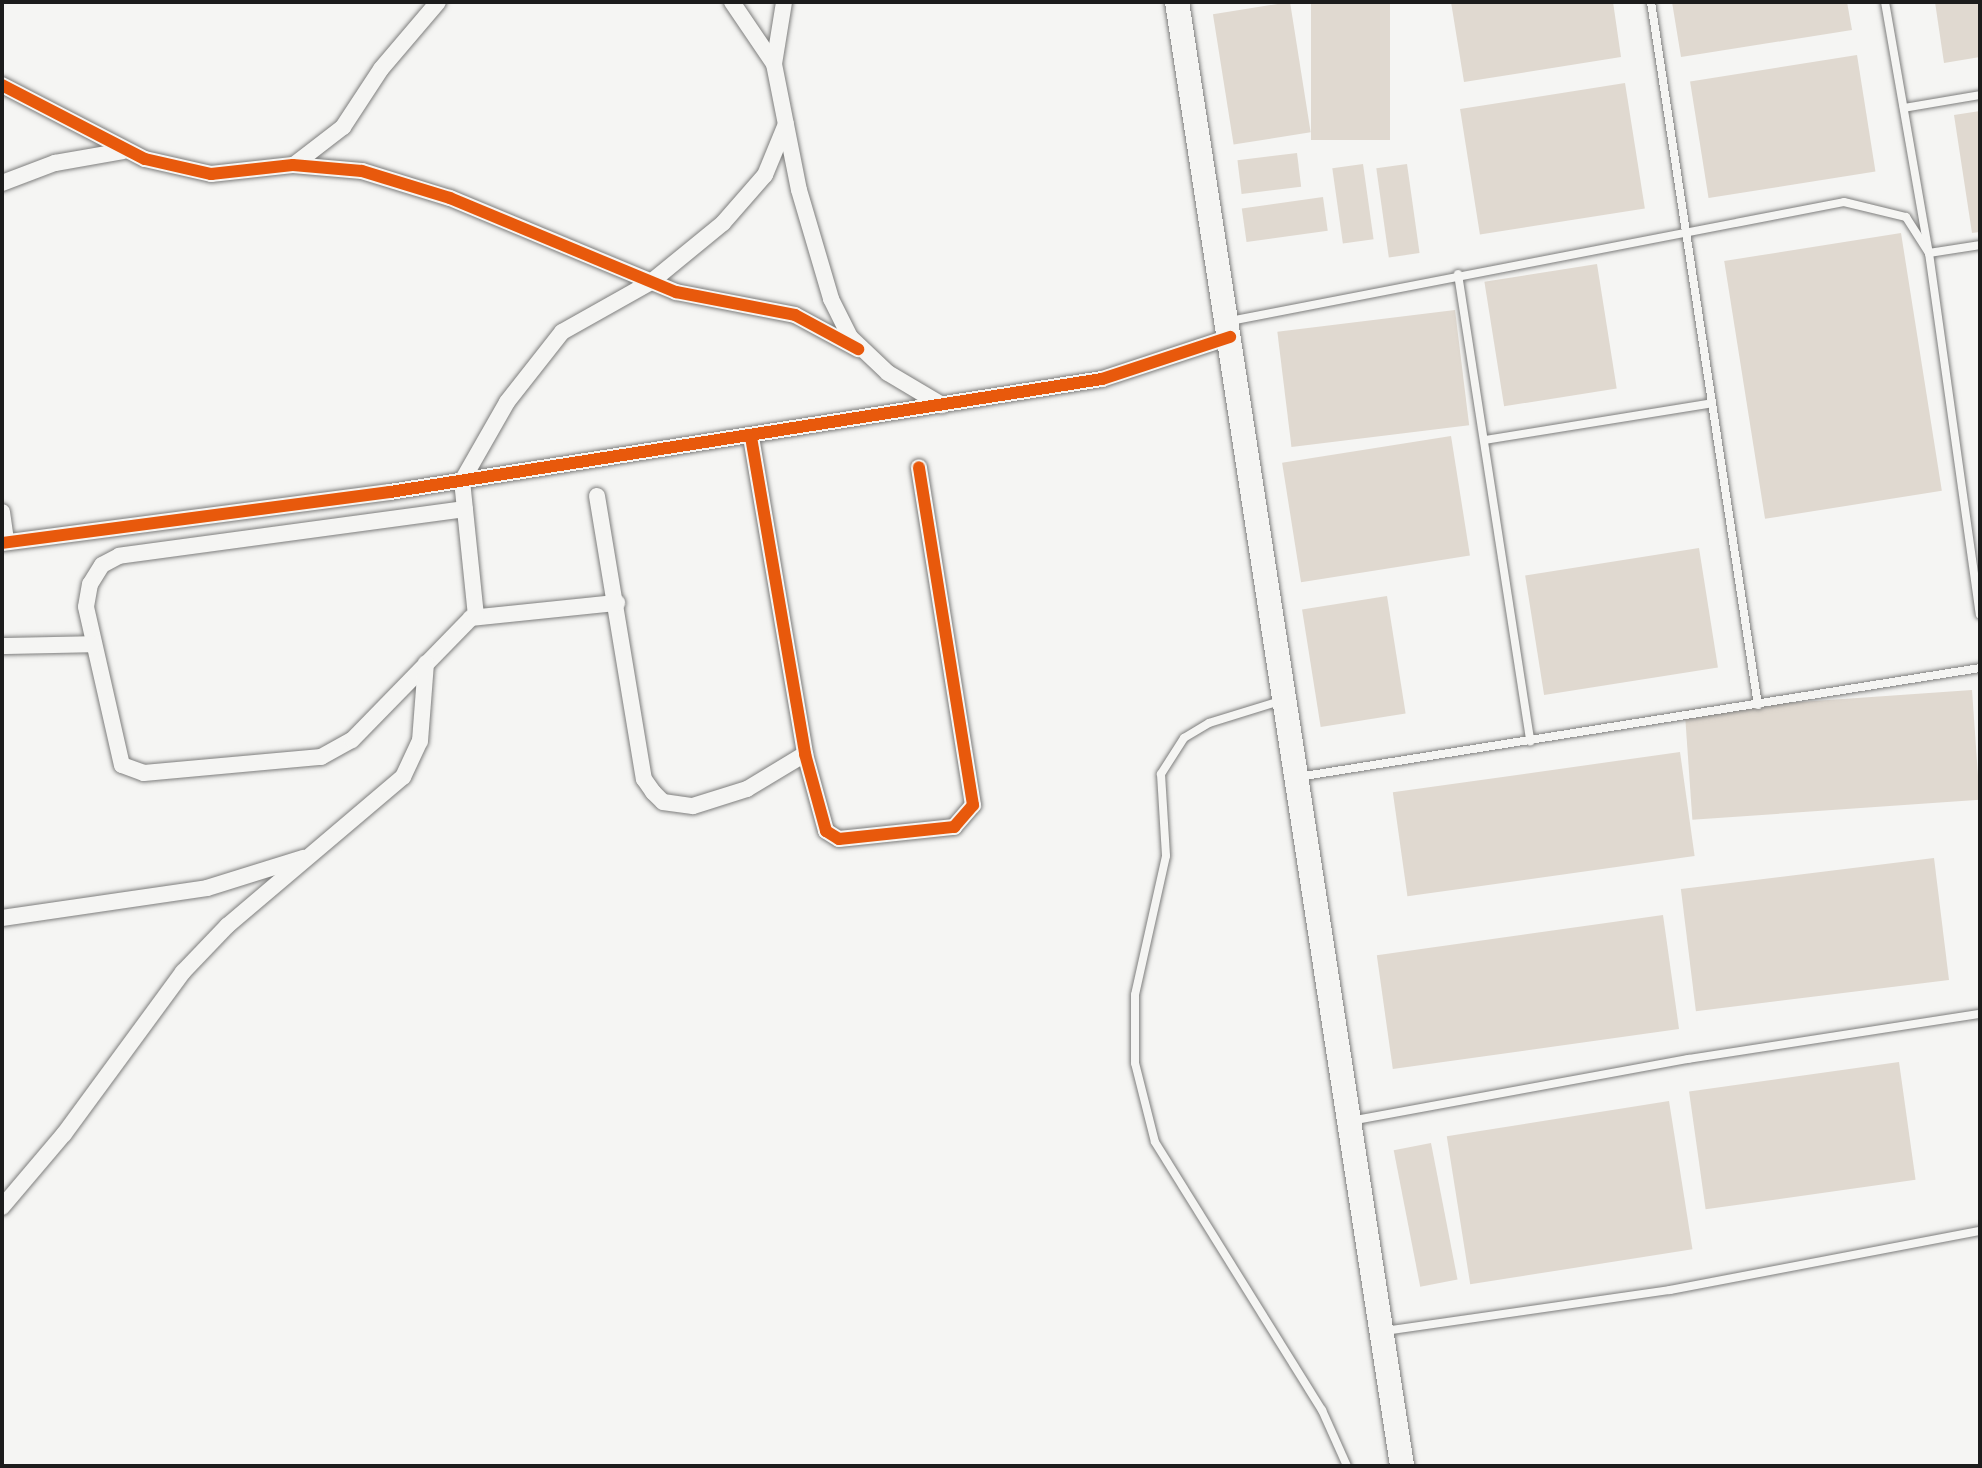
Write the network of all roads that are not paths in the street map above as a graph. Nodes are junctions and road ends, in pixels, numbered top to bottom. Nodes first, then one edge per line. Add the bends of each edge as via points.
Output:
1 (438, 2) edge
2 (732, 2) edge
3 (784, 2) edge
4 (1177, 2) edge
5 (1651, 2) edge
6 (1885, 2) edge
7 (774, 64) junction
8 (2, 85) edge
9 (1980, 95) edge
10 (1904, 108) junction
11 (786, 124) junction
12 (123, 151) junction
13 (293, 165) junction
14 (2, 183) edge
15 (1686, 231) junction
16 (1980, 245) edge
17 (1929, 253) junction
18 (1458, 274) junction
19 (651, 282) junction
20 (1229, 329) junction
21 (858, 349) junction
22 (1708, 404) junction
23 (942, 405) junction
24 (751, 437) junction
25 (1485, 440) junction
26 (919, 467) dead end
27 (462, 481) junction
28 (597, 496) dead end
29 (465, 509) junction
30 (2, 512) edge
31 (4, 543) edge
32 (617, 603) junction
33 (1980, 614) edge
34 (476, 616) junction
35 (94, 644) junction
36 (2, 646) edge
37 (426, 663) junction
38 (1980, 668) edge
39 (1284, 700) junction
40 (1758, 705) junction
41 (1530, 741) junction
42 (805, 754) junction
43 (1295, 778) junction
44 (315, 853) junction
45 (2, 918) edge
46 (1980, 1014) edge
47 (1347, 1122) junction
48 (2, 1207) edge
49 (1980, 1231) edge
50 (1380, 1331) junction
51 (1347, 1466) edge
52 (1402, 1466) edge

1 - 13 street via 381,69 343,127
2 - 7 street
3 - 7 street
4 - 20 main road
5 - 15 lane
6 - 10 lane
7 - 11 street
8 - 12 street
9 - 10 lane
10 - 17 lane
11 - 19 street via 748,197
11 - 21 street via 831,299
12 - 13 street via 211,174
12 - 14 street via 55,163
13 - 19 street via 362,171 450,198
15 - 17 lane via 1844,202 1906,217
15 - 18 lane
15 - 22 lane
16 - 17 lane
17 - 33 lane
18 - 20 lane
18 - 25 lane
19 - 21 street via 711,302 795,315
19 - 27 street via 562,332 515,389
20 - 23 street via 1102,379
20 - 39 main road
21 - 23 street
22 - 25 lane
22 - 40 lane
23 - 24 street
24 - 27 street
24 - 42 street
25 - 41 lane
26 - 42 street via 973,805 954,827 839,839 826,831
27 - 29 street
27 - 31 street
28 - 32 street
29 - 34 street
29 - 35 street via 119,556 102,565 90,584
30 - 31 street
32 - 34 street
32 - 42 street via 644,779 663,802 693,806 726,798
34 - 37 street
35 - 36 street
35 - 37 street via 116,755 144,773 333,753
37 - 44 street via 420,741 403,777
38 - 40 lane
39 - 43 main road
39 - 51 lane via 1209,723 1184,738 1161,774 1166,856 1135,995 1135,1063 1155,1142 1322,1410
40 - 41 lane
41 - 43 lane
43 - 47 main road
44 - 45 street via 207,888
44 - 48 street via 183,972
46 - 47 lane
47 - 50 main road
49 - 50 lane via 1670,1290
50 - 52 main road

